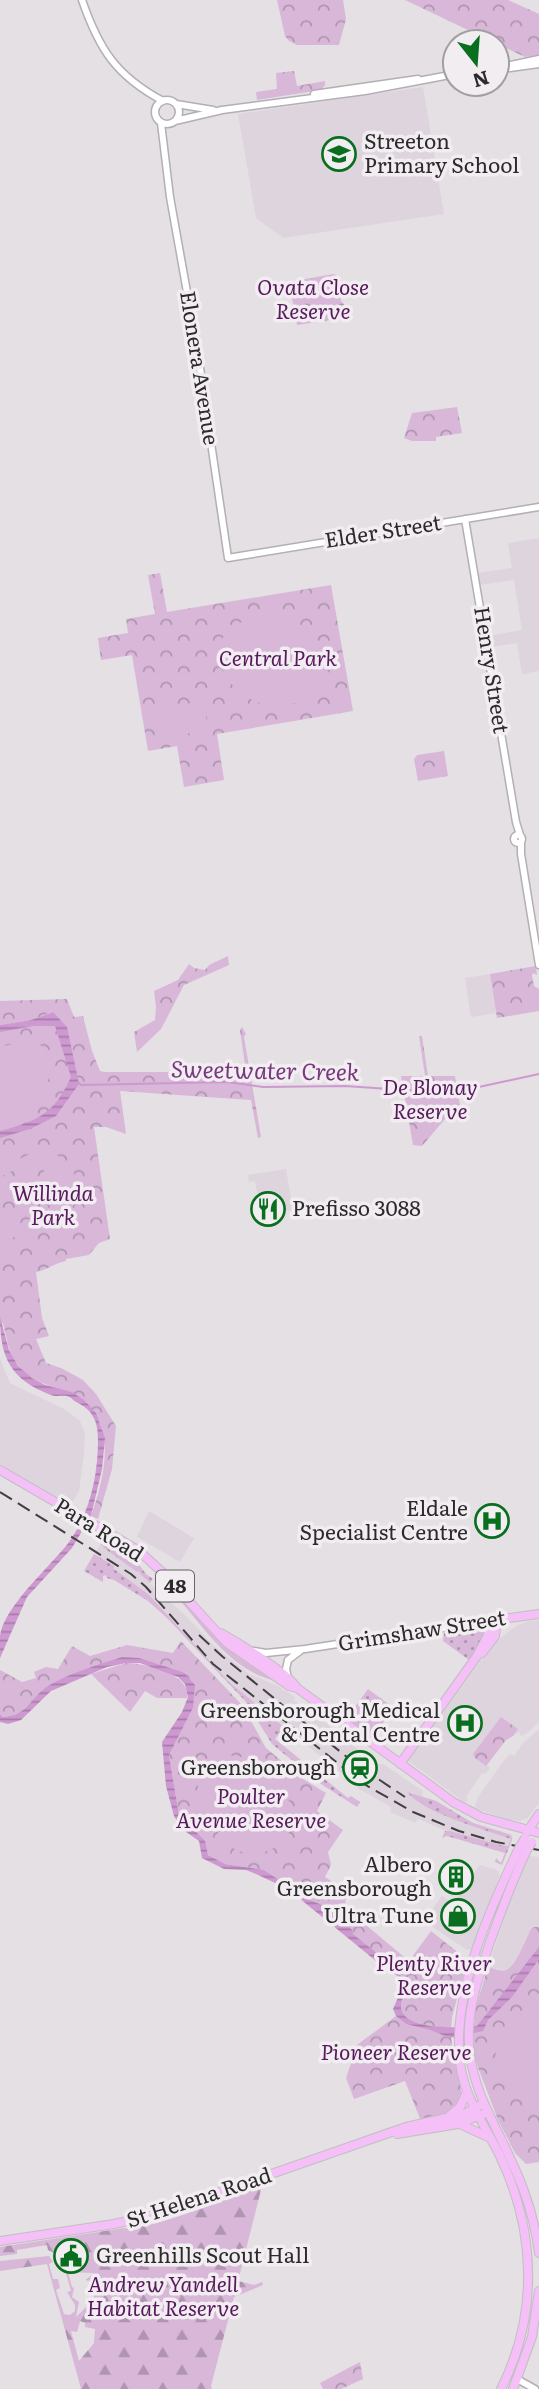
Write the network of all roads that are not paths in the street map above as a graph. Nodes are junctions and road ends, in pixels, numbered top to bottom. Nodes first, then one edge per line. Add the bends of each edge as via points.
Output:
1 (82, 0) edge
2 (539, 61) edge
3 (511, 66) edge
4 (441, 76) edge
5 (145, 92) junction
6 (163, 101) junction
7 (173, 103) junction
8 (156, 107) junction
9 (222, 110) junction
10 (174, 122) junction
11 (161, 123) junction
12 (164, 148) junction
13 (539, 507) edge
14 (465, 519) junction
15 (230, 558) joint
16 (539, 965) edge
17 (0, 1470) edge
18 (539, 1614) edge
19 (493, 1621) junction
20 (218, 1632) junction
21 (245, 1648) junction
22 (305, 1649) junction
23 (288, 1678) junction
24 (297, 1688) junction
25 (400, 1764) junction
26 (539, 1814) edge
27 (510, 1825) junction
28 (531, 1834) edge
29 (464, 2016) junction
30 (467, 2092) junction
31 (487, 2107) junction
32 (476, 2113) junction
33 (445, 2119) junction
34 (458, 2124) junction
35 (393, 2134) junction
36 (490, 2138) junction
37 (0, 2241) edge
38 (539, 2253) edge
39 (539, 2291) edge
40 (507, 2378) junction
41 (517, 2386) edge
42 (501, 2389) edge
43 (534, 2389) edge

1 - 5 street via 106,55
2 - 3 street
4 - 9 street
5 - 6 street
5 - 8 street
6 - 7 street
6 - 8 street
7 - 9 street
7 - 10 street via 179,111
8 - 11 street
9 - 10 street
10 - 11 street
10 - 12 street, Elonera Avenue via 165,135
11 - 12 street, Elonera Avenue
12 - 15 street, Elonera Avenue
13 - 14 street, Elder Street
14 - 15 street, Elder Street
14 - 16 street, Henry Street
17 - 20 main road, Para Road / 48 via 144,1555
18 - 19 main road, Grimshaw Street
19 - 22 street, Grimshaw Street
19 - 25 main road via 477,1656
20 - 21 main road, Para Road / 48
20 - 24 main road, Para Road / 48 via 230,1646
21 - 22 street, Grimshaw Street via 264,1653
21 - 23 main road, Para Road / 48
22 - 23 street via 288,1660
23 - 24 main road, Para Road / 48
24 - 25 main road, Para Road / 48
25 - 27 main road, Para Road / 48 via 466,1810
26 - 28 main road
27 - 28 main road
27 - 28 main road, Para Road / 48
28 - 29 main road, bridge via 487,1920 466,1987
29 - 30 main road via 458,2050
29 - 31 main road via 474,2074
30 - 32 main road
30 - 33 main road via 458,2109
31 - 32 main road, St Helena Road
31 - 38 main road via 526,2191
32 - 33 main road, St Helena Road
32 - 34 main road, St Helena Road
32 - 36 main road
33 - 35 main road, St Helena Road
34 - 35 main road, St Helena Road
34 - 36 main road
35 - 37 main road, St Helena Road via 151,2216
36 - 40 main road via 517,2199 529,2255 525,2323
39 - 41 main road via 533,2337
40 - 41 main road
40 - 42 main road
41 - 43 street

